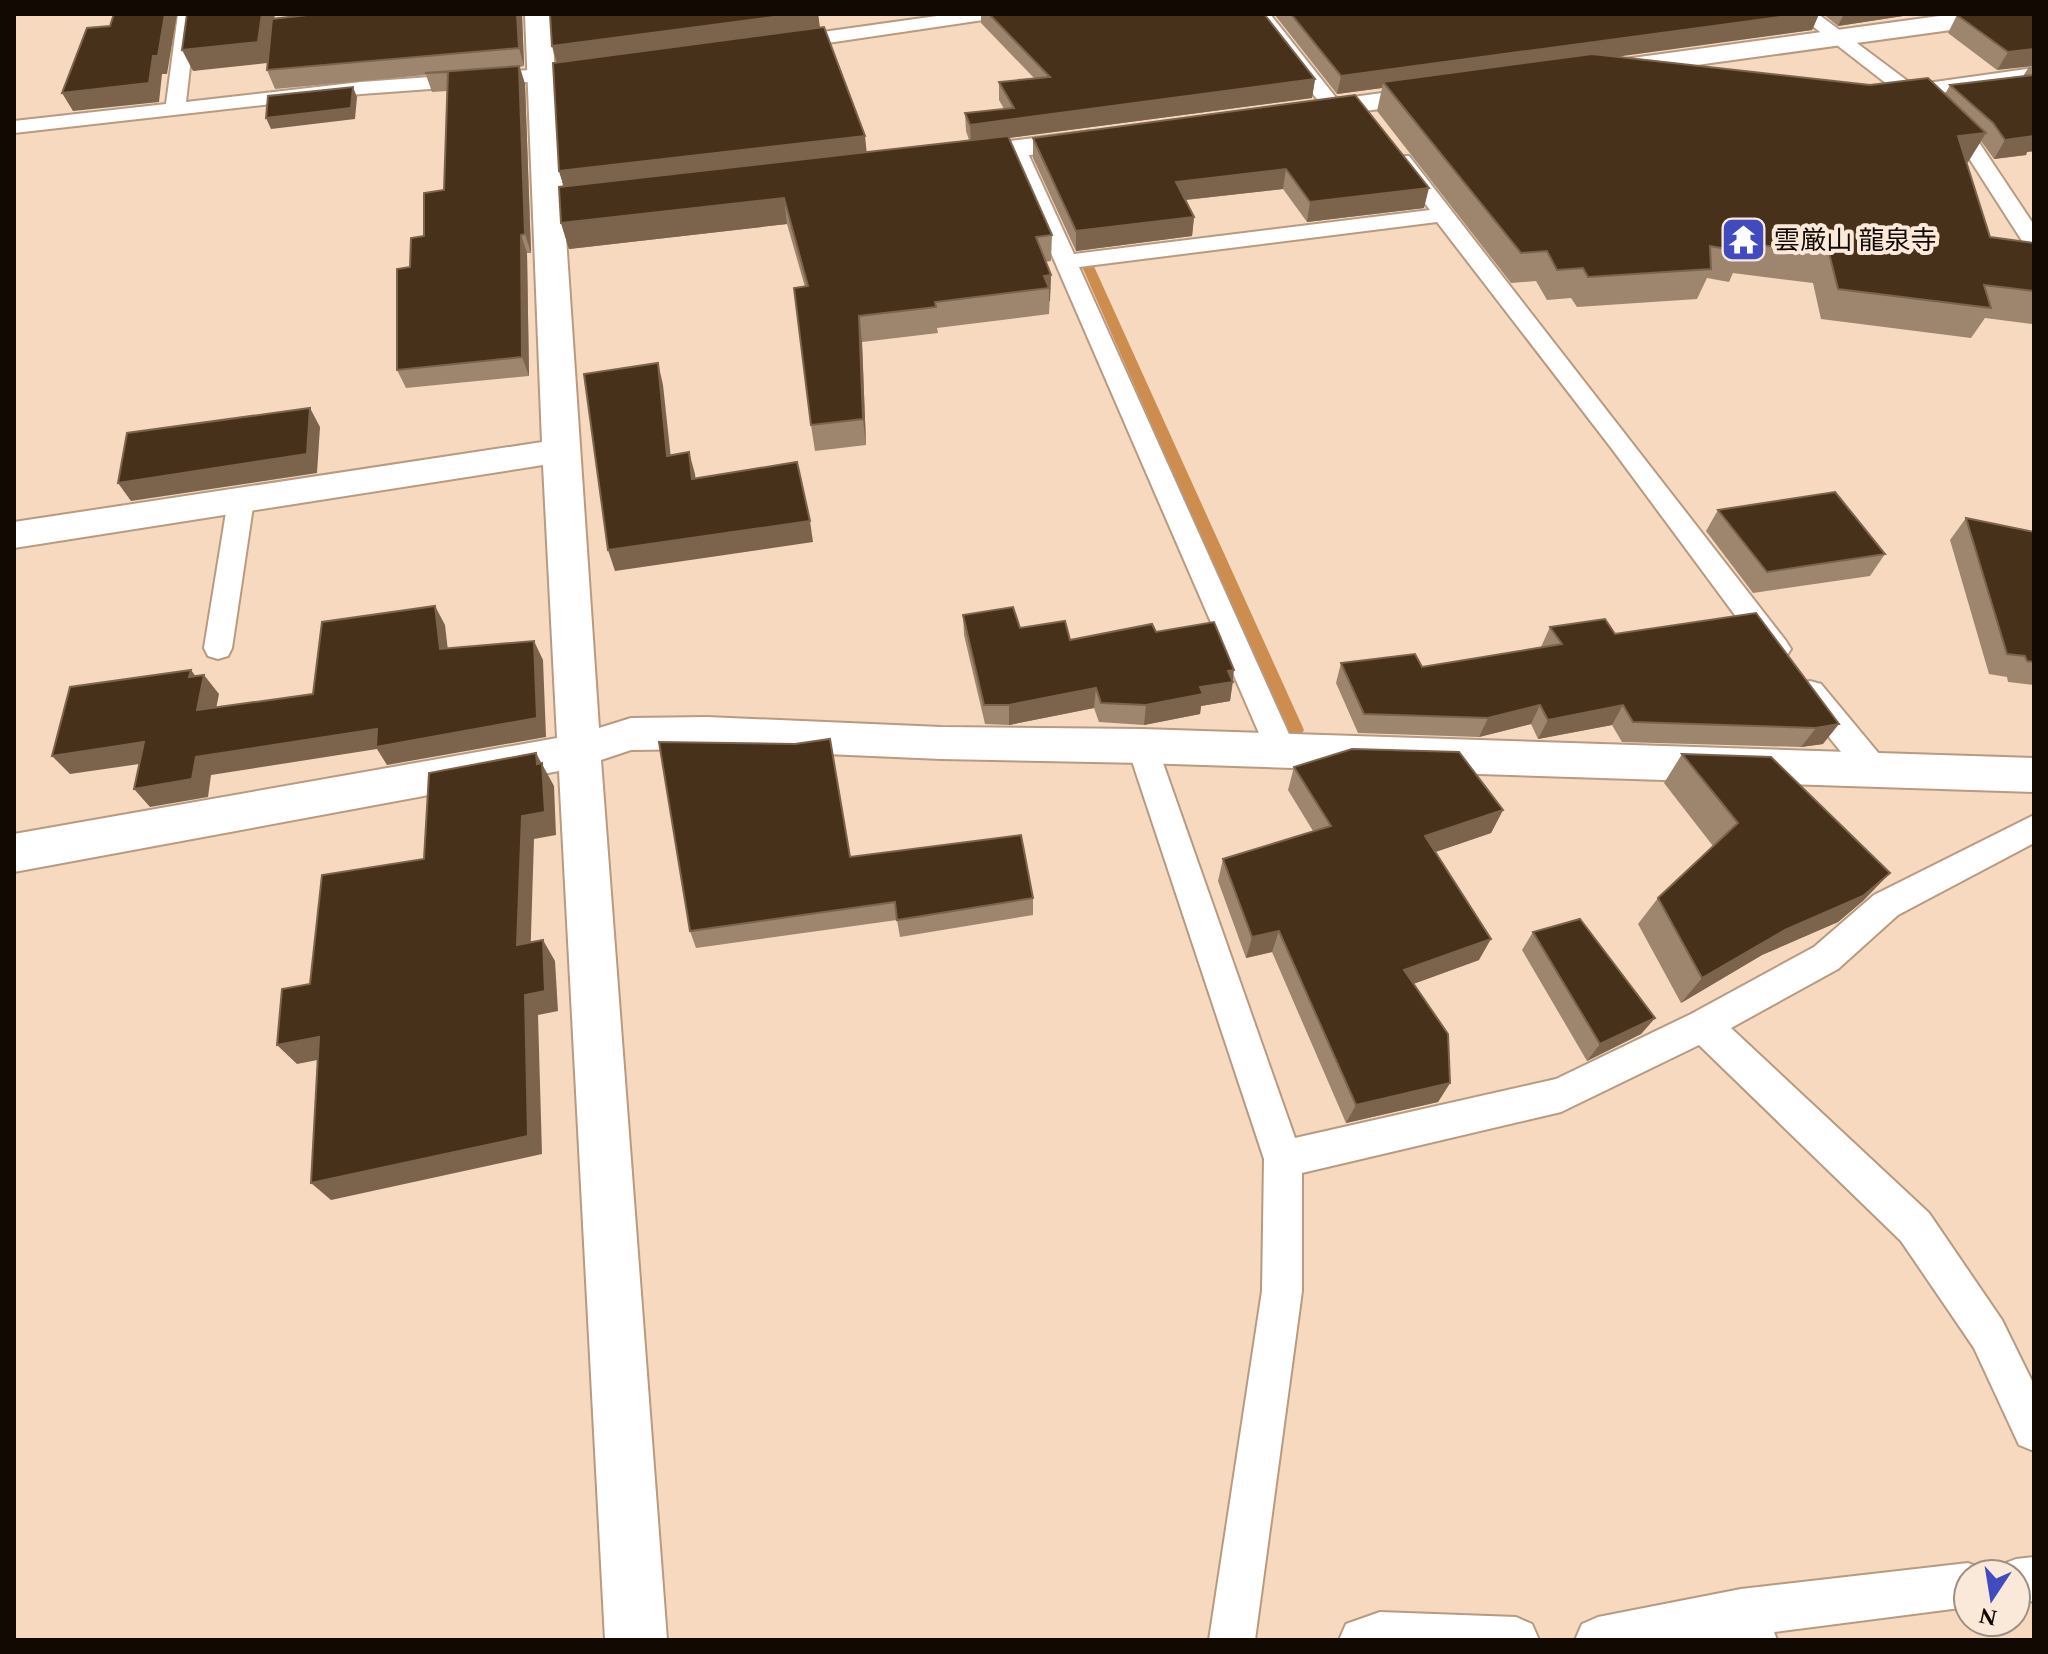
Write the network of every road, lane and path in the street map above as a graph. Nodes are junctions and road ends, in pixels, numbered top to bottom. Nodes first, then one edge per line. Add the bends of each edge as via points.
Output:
1 (187, 14) edge
2 (538, 14) edge
3 (990, 14) edge
4 (1260, 14) edge
5 (1806, 14) edge
6 (2009, 14) edge
7 (1841, 37) junction
8 (764, 47) edge
9 (595, 70) edge
10 (1576, 74) edge
11 (2034, 74) edge
12 (541, 76) junction
13 (1467, 89) edge
14 (1909, 91) junction
15 (1346, 106) junction
16 (175, 108) junction
17 (1274, 116) edge
18 (14, 127) edge
19 (1122, 135) edge
20 (1016, 149) junction
21 (923, 160) edge
22 (1445, 215) junction
23 (2034, 242) edge
24 (1066, 262) junction
25 (560, 451) junction
26 (241, 500) junction
27 (14, 535) edge
28 (218, 648) dead end
29 (1142, 746) junction
30 (578, 751) junction
31 (1282, 752) junction
32 (1874, 770) junction
33 (2034, 775) edge
34 (2034, 828) edge
35 (14, 853) edge
36 (1703, 1025) junction
37 (1283, 1159) junction
38 (2034, 1430) edge
39 (1952, 1587) edge
40 (1748, 1626) edge
41 (636, 1640) edge
42 (1232, 1640) edge
43 (1362, 1640) edge
44 (1516, 1640) edge
45 (1598, 1640) edge

1 - 16 lane
2 - 12 street
3 - 8 lane via 804,32
4 - 15 lane
5 - 7 lane
6 - 7 street
7 - 10 street
7 - 14 lane
9 - 12 lane
11 - 14 lane
12 - 16 lane
12 - 25 street via 564,201
13 - 15 street
14 - 23 lane via 1973,148
15 - 17 street
15 - 22 lane via 1382,135
16 - 18 lane
19 - 20 street
20 - 21 street
20 - 24 lane
22 - 24 lane
22 - 32 lane
24 - 31 lane
25 - 26 street
25 - 30 street
26 - 27 street
26 - 28 lane
29 - 30 street via 707,733 631,734
29 - 31 street
29 - 37 lane
30 - 35 street
30 - 41 street
31 - 32 street
32 - 33 street
34 - 36 lane via 1886,905 1826,958
36 - 37 lane via 1561,1095
36 - 38 lane via 1915,1227 1988,1334
37 - 42 lane via 1282,1291
39 - 40 lane via 1851,1596
40 - 45 lane
43 - 44 lane via 1380,1635

